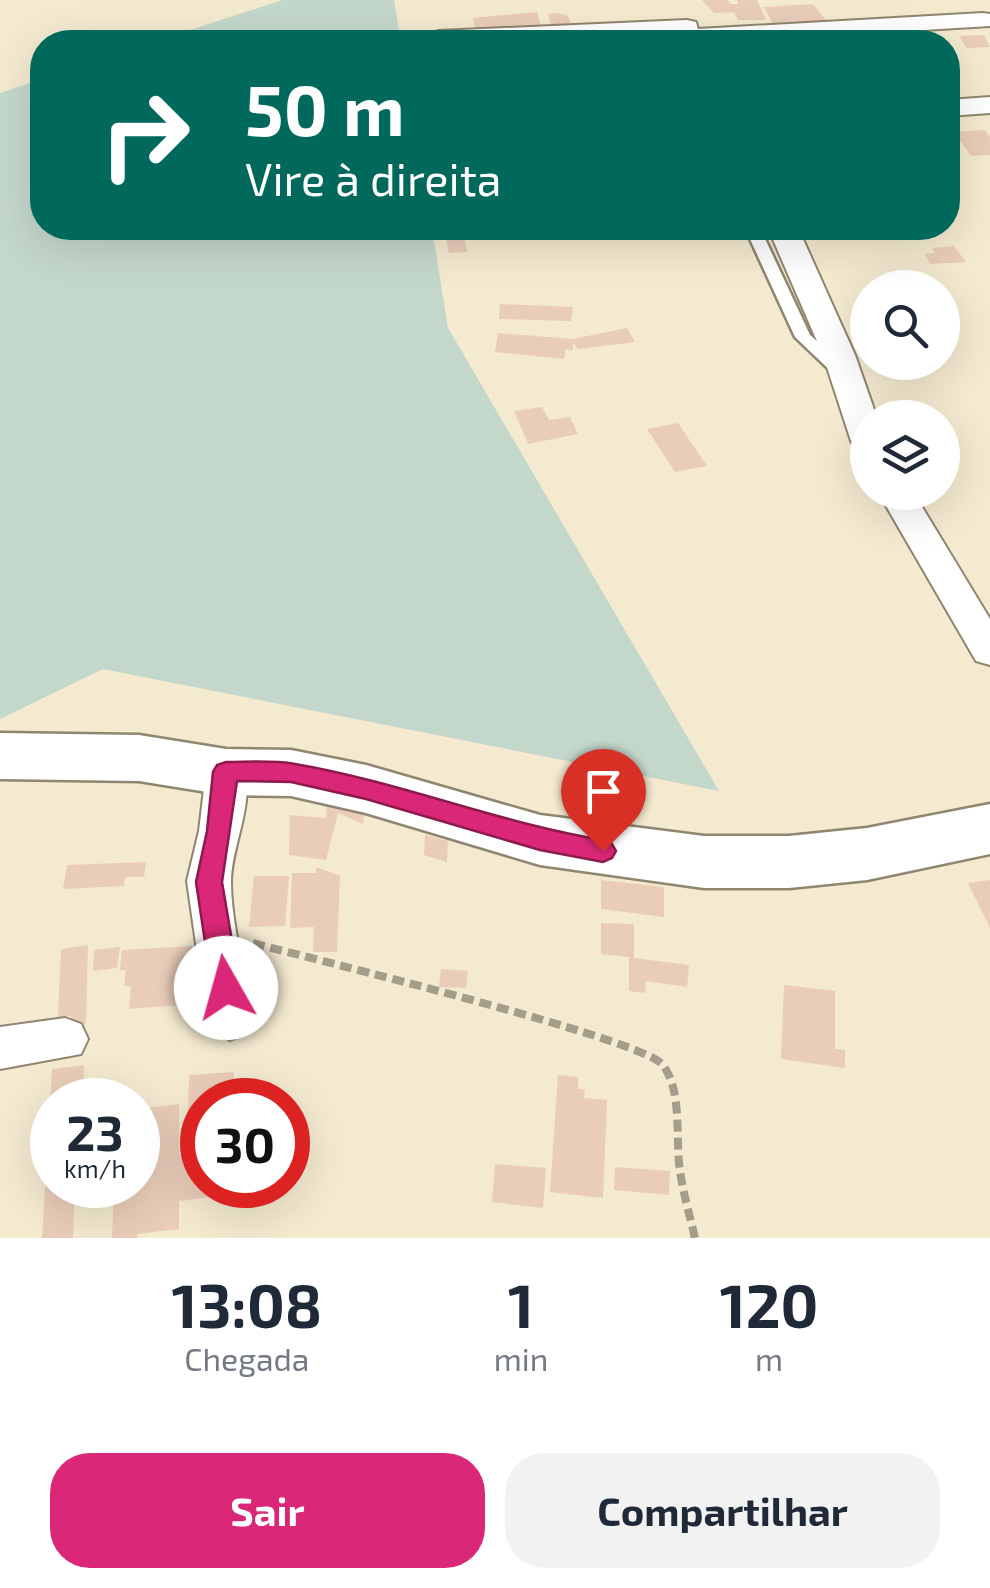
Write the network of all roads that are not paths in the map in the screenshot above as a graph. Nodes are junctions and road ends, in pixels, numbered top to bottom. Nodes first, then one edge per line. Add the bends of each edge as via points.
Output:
1 (983, 20) dead end
2 (689, 28) edge
3 (639, 30) edge
4 (990, 105) edge
5 (960, 107) edge
6 (759, 240) edge
7 (788, 240) edge
8 (845, 375) junction
9 (854, 400) edge
10 (906, 510) edge
11 (990, 651) edge
12 (0, 756) edge
13 (226, 772) junction
14 (990, 829) edge
15 (230, 1020) dead end
16 (65, 1039) dead end
17 (0, 1048) edge

1 - 2 street
2 - 3 street
4 - 5 street
6 - 8 lane via 804,337
7 - 8 street
8 - 9 street
10 - 11 street
12 - 13 street via 139,758
13 - 14 street via 291,773 540,840 704,862 848,856
13 - 15 street via 209,882
16 - 17 street

